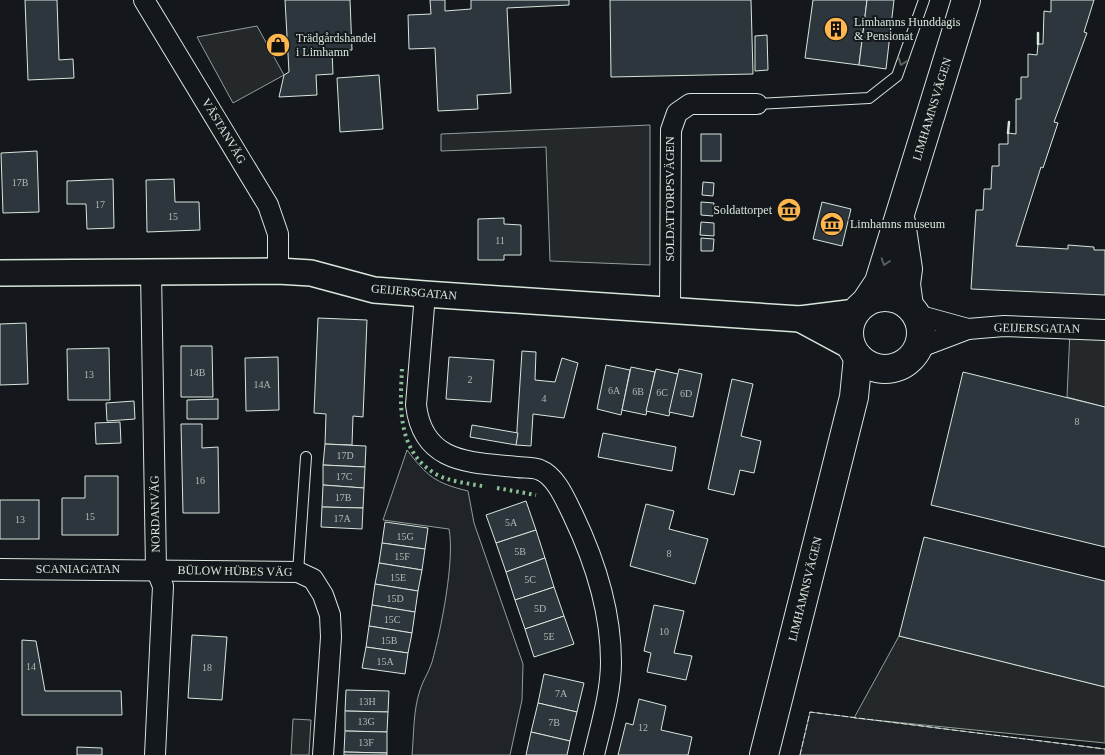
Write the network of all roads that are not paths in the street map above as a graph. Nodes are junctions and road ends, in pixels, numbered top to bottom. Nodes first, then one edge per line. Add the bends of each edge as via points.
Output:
1 (144, 0) edge
2 (924, 0) edge
3 (966, 0) edge
4 (757, 104) joint
5 (900, 218) junction
6 (151, 271) junction
7 (278, 271) junction
8 (0, 272) edge
9 (425, 294) junction
10 (860, 307) junction
11 (670, 309) junction
12 (913, 310) junction
13 (800, 319) junction
14 (968, 329) junction
15 (1105, 330) edge
16 (918, 348) junction
17 (855, 352) junction
18 (893, 368) junction
19 (846, 423) junction
20 (306, 457) dead end
21 (0, 569) edge
22 (156, 569) junction
23 (298, 572) junction
24 (155, 755) edge
25 (322, 755) edge
26 (594, 755) edge
27 (764, 755) edge

1 - 7 street, VÄSTANVÄG via 268,205 278,234
2 -> 4 lane via 897,76 869,98
3 - 5 main road, LIMHAMNSVÄGEN via 930,110
4 - 11 street, SOLDATTORPSVÄGEN via 690,104 677,113 670,130
5 -> 10 main road, LIMHAMNSVÄGEN via 879,282
5 - 12 main road, LIMHAMNSVÄGEN via 908,269 906,284
6 - 7 street, GEIJERSGATAN
6 - 8 street, GEIJERSGATAN
6 - 22 street, NORDANVÄG
7 - 9 street, GEIJERSGATAN via 311,273 374,290
9 - 11 street, GEIJERSGATAN
9 - 26 street via 416,405 418,420 426,437 436,449 448,456 540,470 551,478 569,507 595,566 609,628 611,662 608,698
10 - 12 main road via 875,298 887,297 899,299
10 - 13 street, GEIJERSGATAN
10 - 17 main road via 850,323 849,335
11 - 13 street, GEIJERSGATAN
12 - 14 street, GEIJERSGATAN
12 - 16 main road via 921,326
13 - 17 street, GEIJERSGATAN
14 - 15 street, GEIJERSGATAN via 1004,326
14 - 16 street, GEIJERSGATAN
16 - 18 main road via 912,358
17 - 18 main road via 874,367
17 - 19 main road, LIMHAMNSVÄGEN via 854,397
18 - 19 main road, LIMHAMNSVÄGEN via 861,399
19 - 27 main road, LIMHAMNSVÄGEN
20 - 23 lane
21 - 22 street, SCANIAGATAN
22 - 23 street, BÜLOW HÜBES VÄG
22 - 24 street, NORDANVÄG via 163,586
23 - 25 street, BÜLOW HÜBES VÄG via 313,579 330,615

